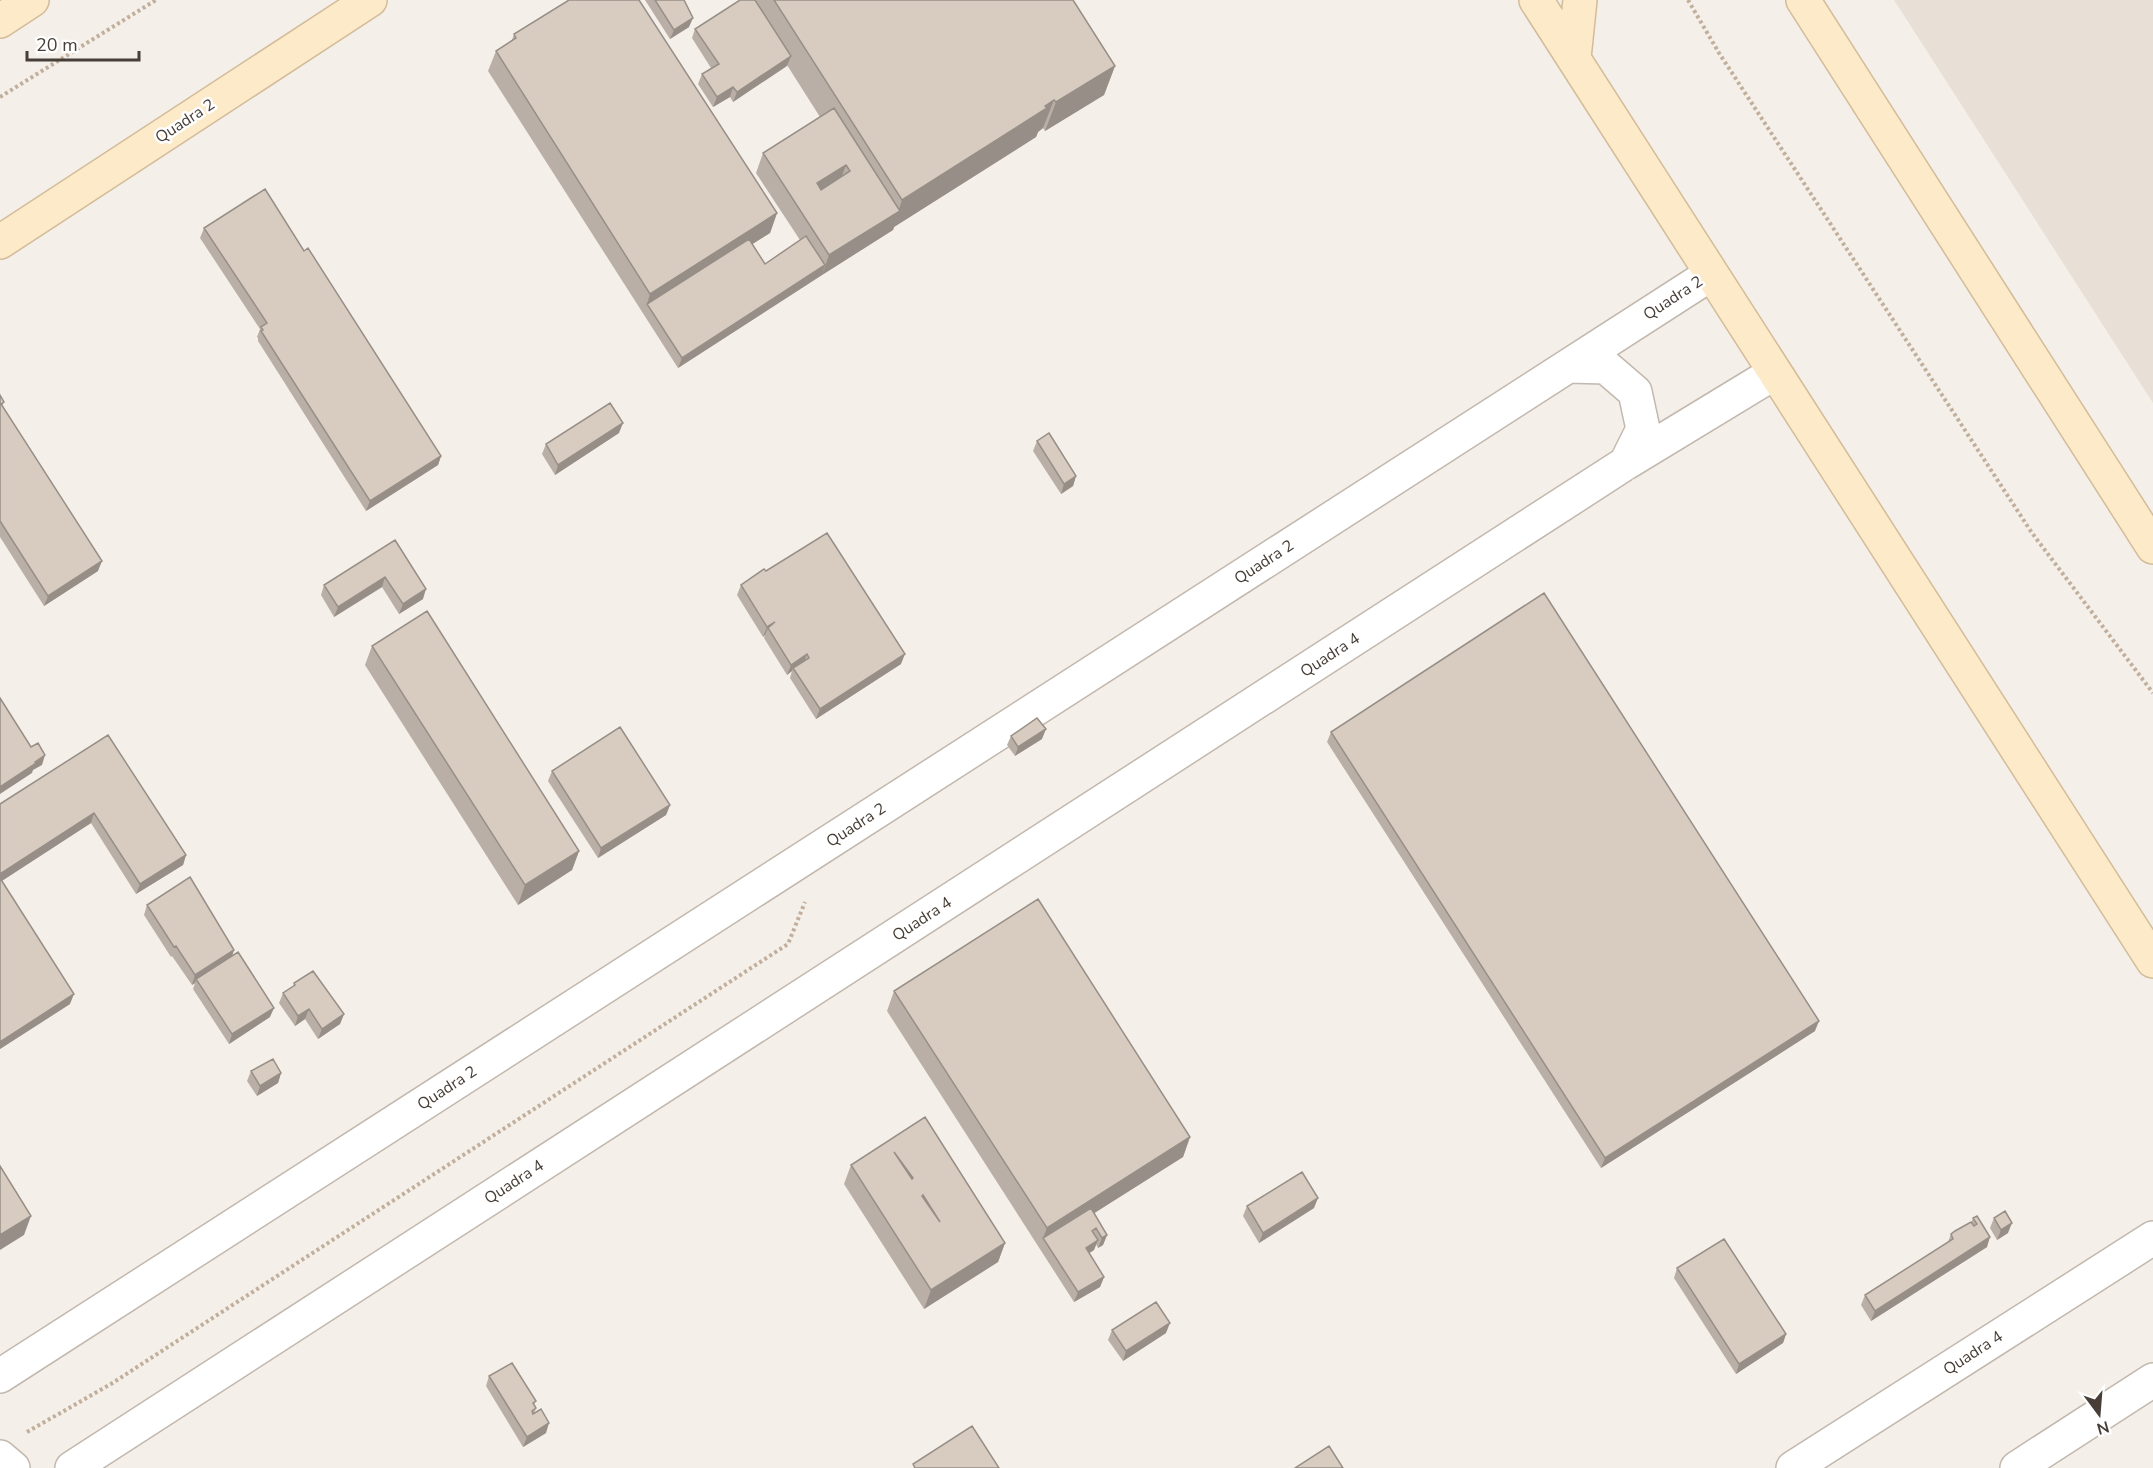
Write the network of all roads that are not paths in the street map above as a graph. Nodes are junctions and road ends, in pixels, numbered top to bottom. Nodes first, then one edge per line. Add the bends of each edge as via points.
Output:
1 (32, 0) edge
2 (370, 0) edge
3 (1536, 0) edge
4 (1580, 0) edge
5 (1803, 0) edge
6 (0, 21) edge
7 (1574, 58) junction
8 (0, 242) edge
9 (1711, 273) junction
10 (1569, 366) junction
11 (1774, 373) junction
12 (1626, 463) junction
13 (2153, 547) edge
14 (2153, 961) edge
15 (2153, 1238) edge
16 (0, 1376) edge
17 (2153, 1380) edge
18 (10, 1446) edge
19 (13, 1468) edge
20 (72, 1468) edge
21 (1793, 1468) edge
22 (2017, 1468) edge

1 - 6 street
2 - 8 street, Quadra 2
3 - 7 street
4 - 7 street
5 - 13 street
7 - 9 street
9 - 10 street, Quadra 2
9 - 11 street
10 - 12 street via 1606,367 1635,392 1643,429
10 - 16 street, Quadra 2
11 - 12 street, Quadra 4
11 - 14 street
12 - 20 street, Quadra 4
15 - 21 street, Quadra 4
17 - 22 street
18 - 19 street

